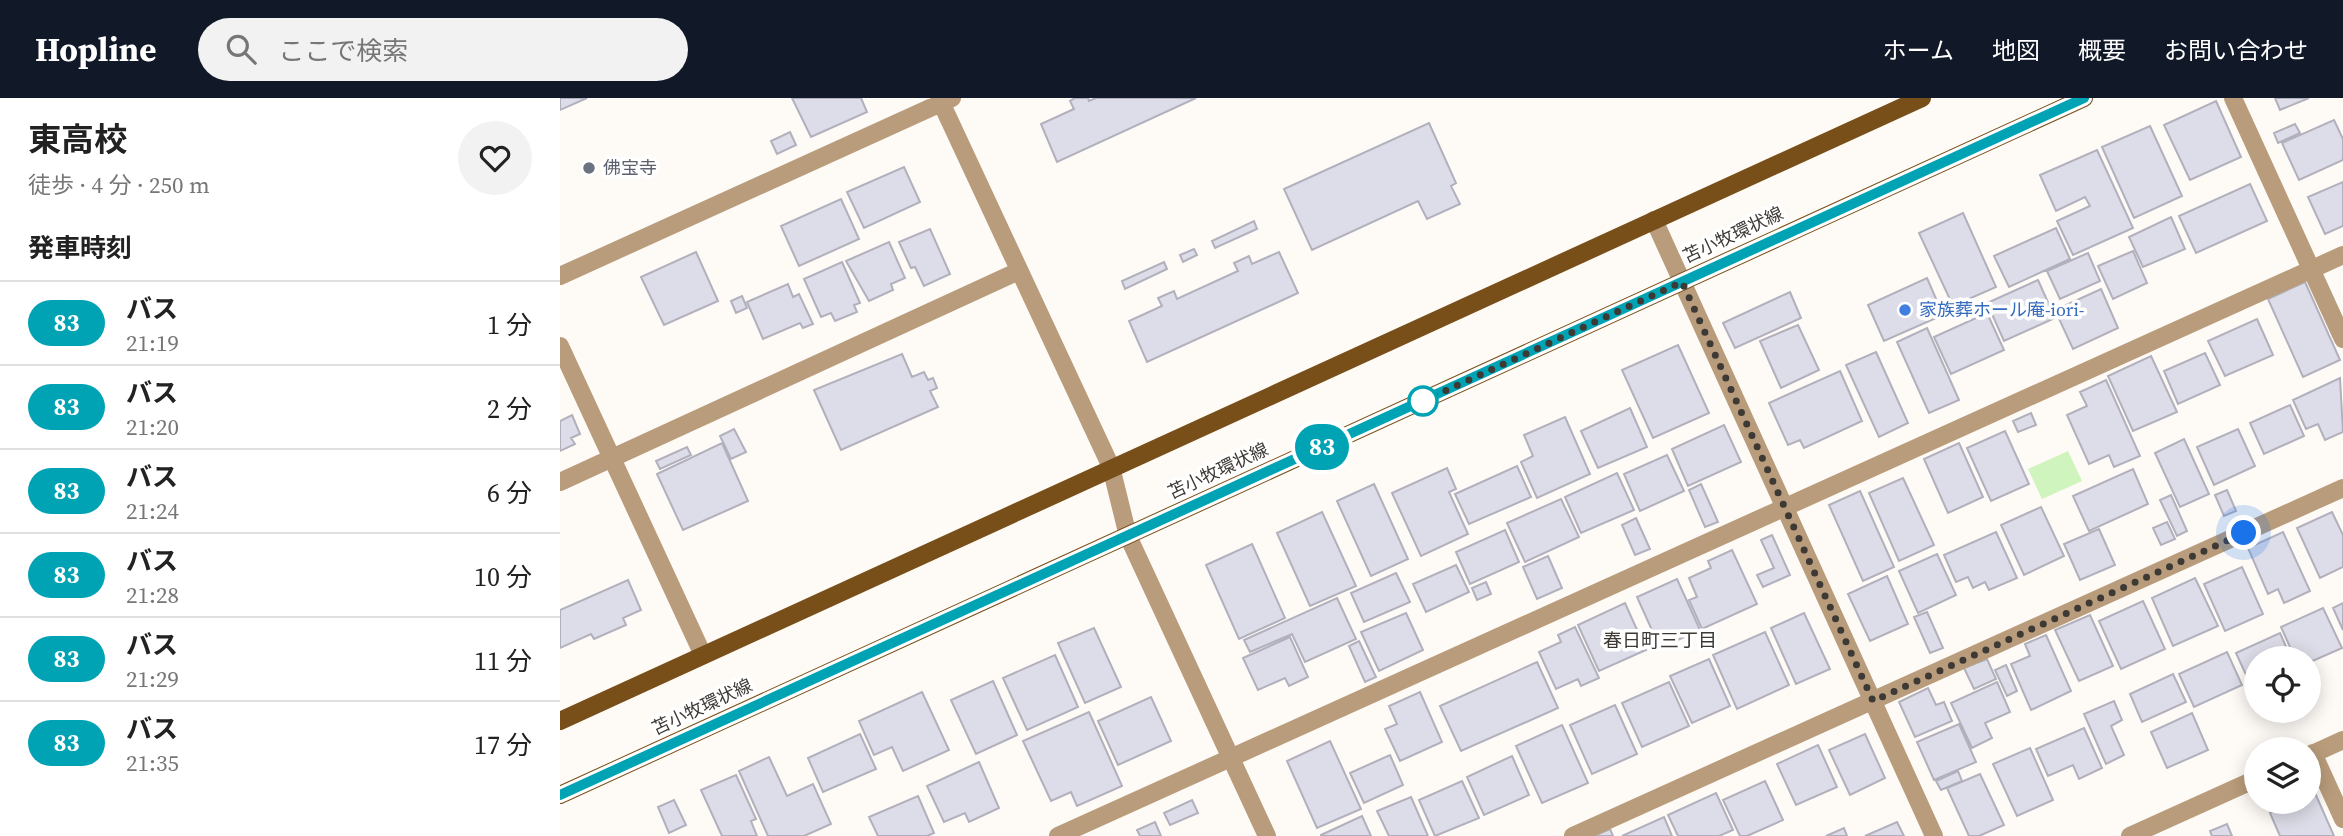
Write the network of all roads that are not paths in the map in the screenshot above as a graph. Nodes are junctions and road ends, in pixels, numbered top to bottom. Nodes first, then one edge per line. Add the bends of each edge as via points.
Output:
1 (1922, 98) edge
2 (2084, 98) edge
3 (2233, 98) edge
4 (944, 100) edge
5 (1654, 220) junction
6 (2343, 255) edge
7 (2311, 269) junction
8 (1019, 271) junction
9 (560, 276) edge
10 (1682, 282) junction
11 (2343, 339) edge
12 (560, 346) edge
13 (613, 458) junction
14 (1111, 467) junction
15 (560, 482) edge
16 (2343, 488) edge
17 (1785, 508) junction
18 (1128, 536) junction
19 (703, 655) junction
20 (1873, 701) junction
21 (560, 721) edge
22 (2343, 740) edge
23 (2321, 750) edge
24 (1231, 758) junction
25 (2321, 774) edge
26 (2244, 784) edge
27 (560, 795) edge
28 (2343, 819) edge
29 (1058, 836) edge
30 (1267, 836) edge
31 (1573, 836) edge
32 (1934, 836) edge
33 (2130, 836) edge

1 - 5 main road
2 - 10 main road, 苫小牧環状線
3 - 7 street
4 - 8 street
4 - 9 street
5 - 10 street
5 - 14 main road
6 - 7 street
7 - 11 street
7 - 17 street
8 - 13 street
8 - 14 street
10 - 17 street
10 - 18 main road, 苫小牧環状線
12 - 13 street
13 - 15 street
13 - 19 street
14 - 18 street
14 - 19 main road
16 - 20 street
17 - 20 street
17 - 24 street
18 - 24 street
18 - 27 main road, 苫小牧環状線
19 - 21 main road
20 - 31 street
20 - 32 street
22 - 23 street
24 - 29 street
24 - 30 street
25 - 28 street
26 - 33 street

